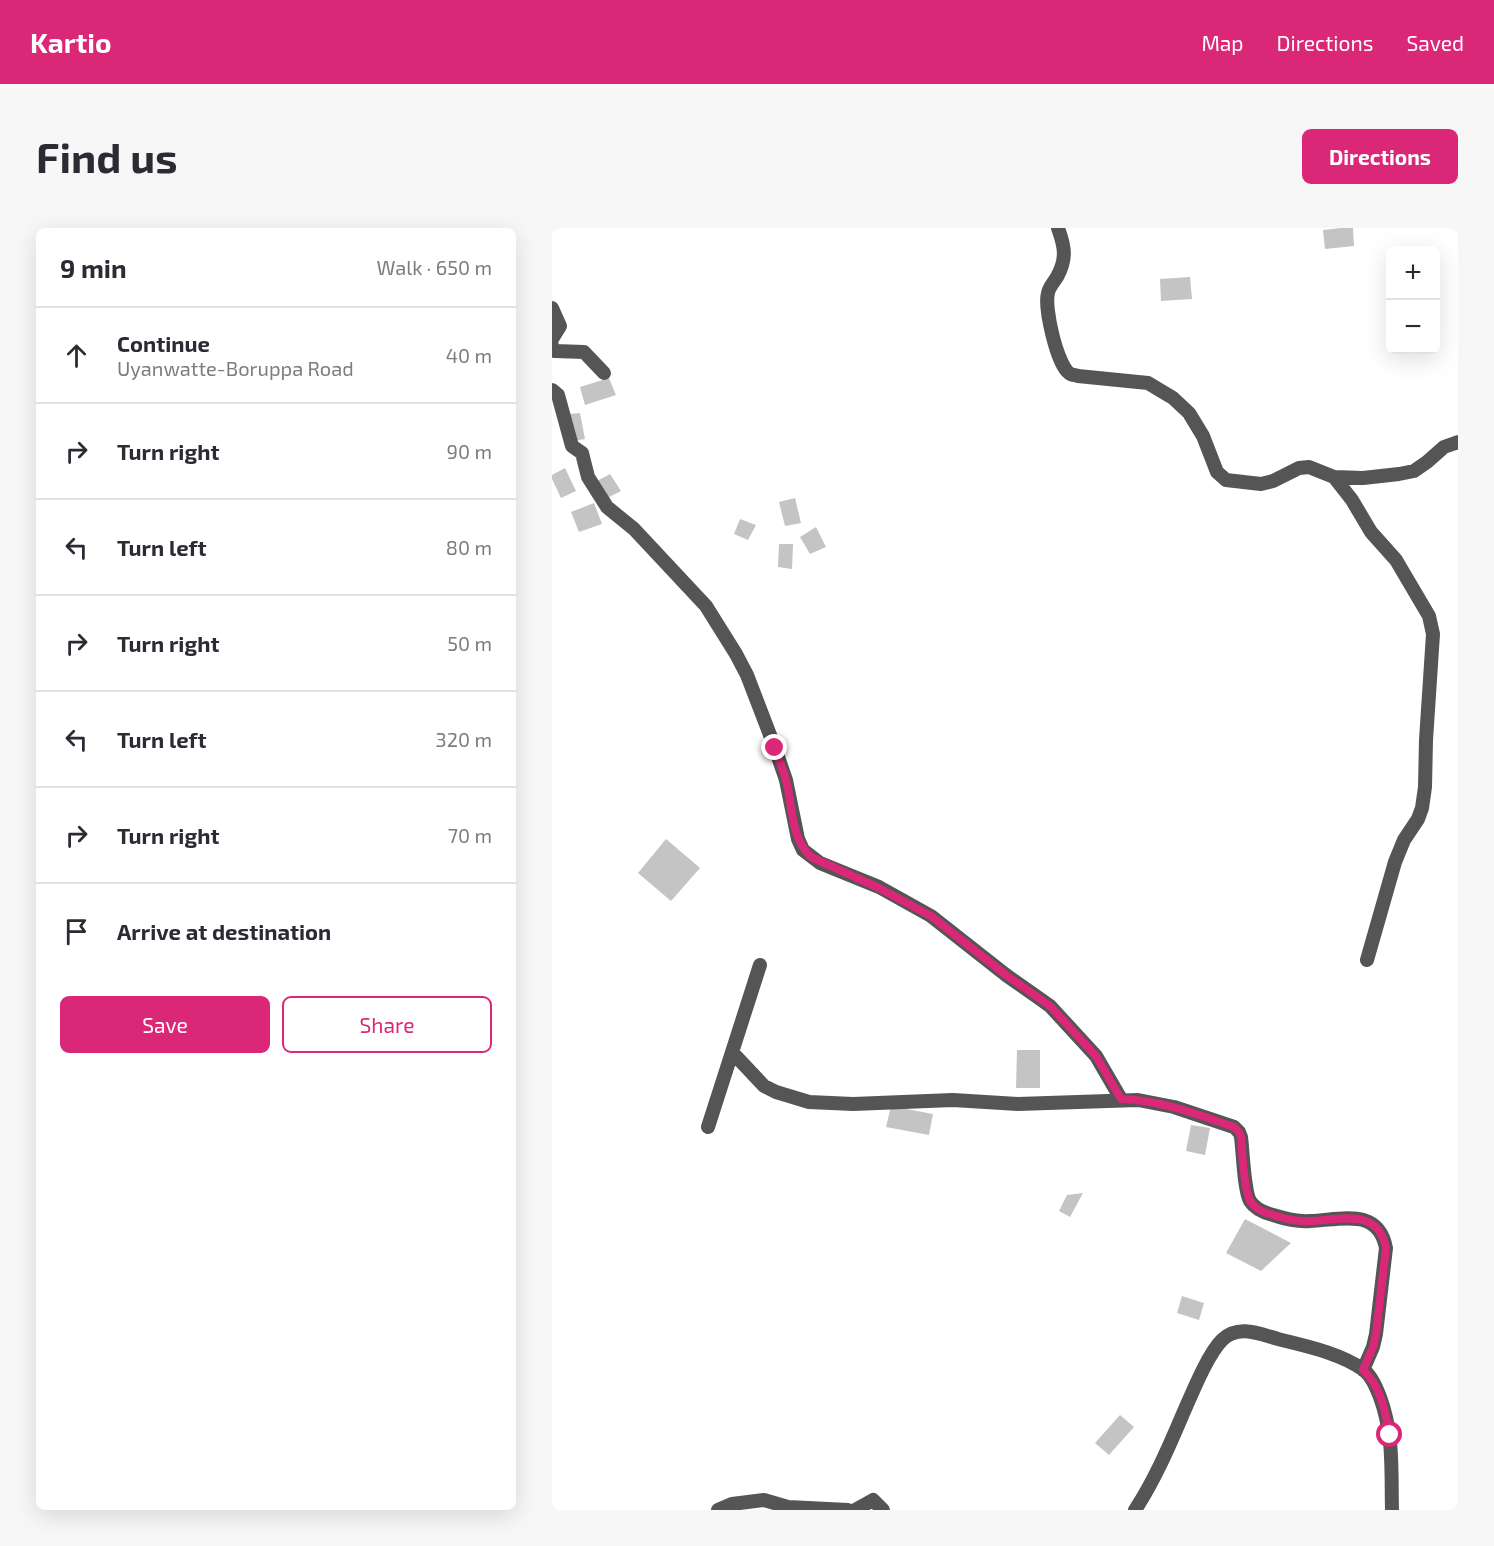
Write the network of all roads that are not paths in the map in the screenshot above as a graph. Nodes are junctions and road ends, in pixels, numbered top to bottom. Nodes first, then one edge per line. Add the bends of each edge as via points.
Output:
1 (1058, 228) edge
2 (552, 308) edge
3 (552, 339) edge
4 (552, 346) edge
5 (604, 373) dead end
6 (552, 390) edge
7 (1458, 442) edge
8 (1334, 477) junction
9 (1367, 960) dead end
10 (760, 965) dead end
11 (732, 1052) junction
12 (1121, 1099) junction
13 (708, 1127) dead end
14 (1363, 1370) junction
15 (718, 1510) edge
16 (848, 1510) edge
17 (855, 1510) edge
18 (883, 1510) edge
19 (1135, 1510) edge
20 (1392, 1510) edge

1 - 8 street via 1065,248 1064,262 1048,291 1046,308 1051,333 1069,373 1149,383 1173,398 1189,413 1203,436 1216,472 1226,480 1261,484 1310,467
2 - 3 street via 560,326
4 - 5 street via 555,351 584,352
6 - 12 street via 558,395 572,446 582,453 597,493 706,606 736,654 786,780 803,850 820,863 931,916 1050,1006 1096,1056
7 - 8 street via 1444,447 1414,471
8 - 9 street via 1371,532 1396,560 1429,616 1433,634 1422,808 1395,862
10 - 11 street
11 - 12 street via 764,1086 809,1102 853,1104 927,1099 1018,1104
11 - 13 street
12 - 14 street via 1174,1107 1234,1127 1241,1137 1248,1196 1254,1206 1268,1213 1292,1221 1355,1219 1378,1227 1386,1248 1376,1334
14 - 19 street via 1316,1349 1270,1336 1247,1331 1228,1334 1196,1383 1158,1470
14 - 20 street via 1376,1388 1390,1435
15 - 16 street via 764,1500 788,1507
17 - 18 street via 873,1500

